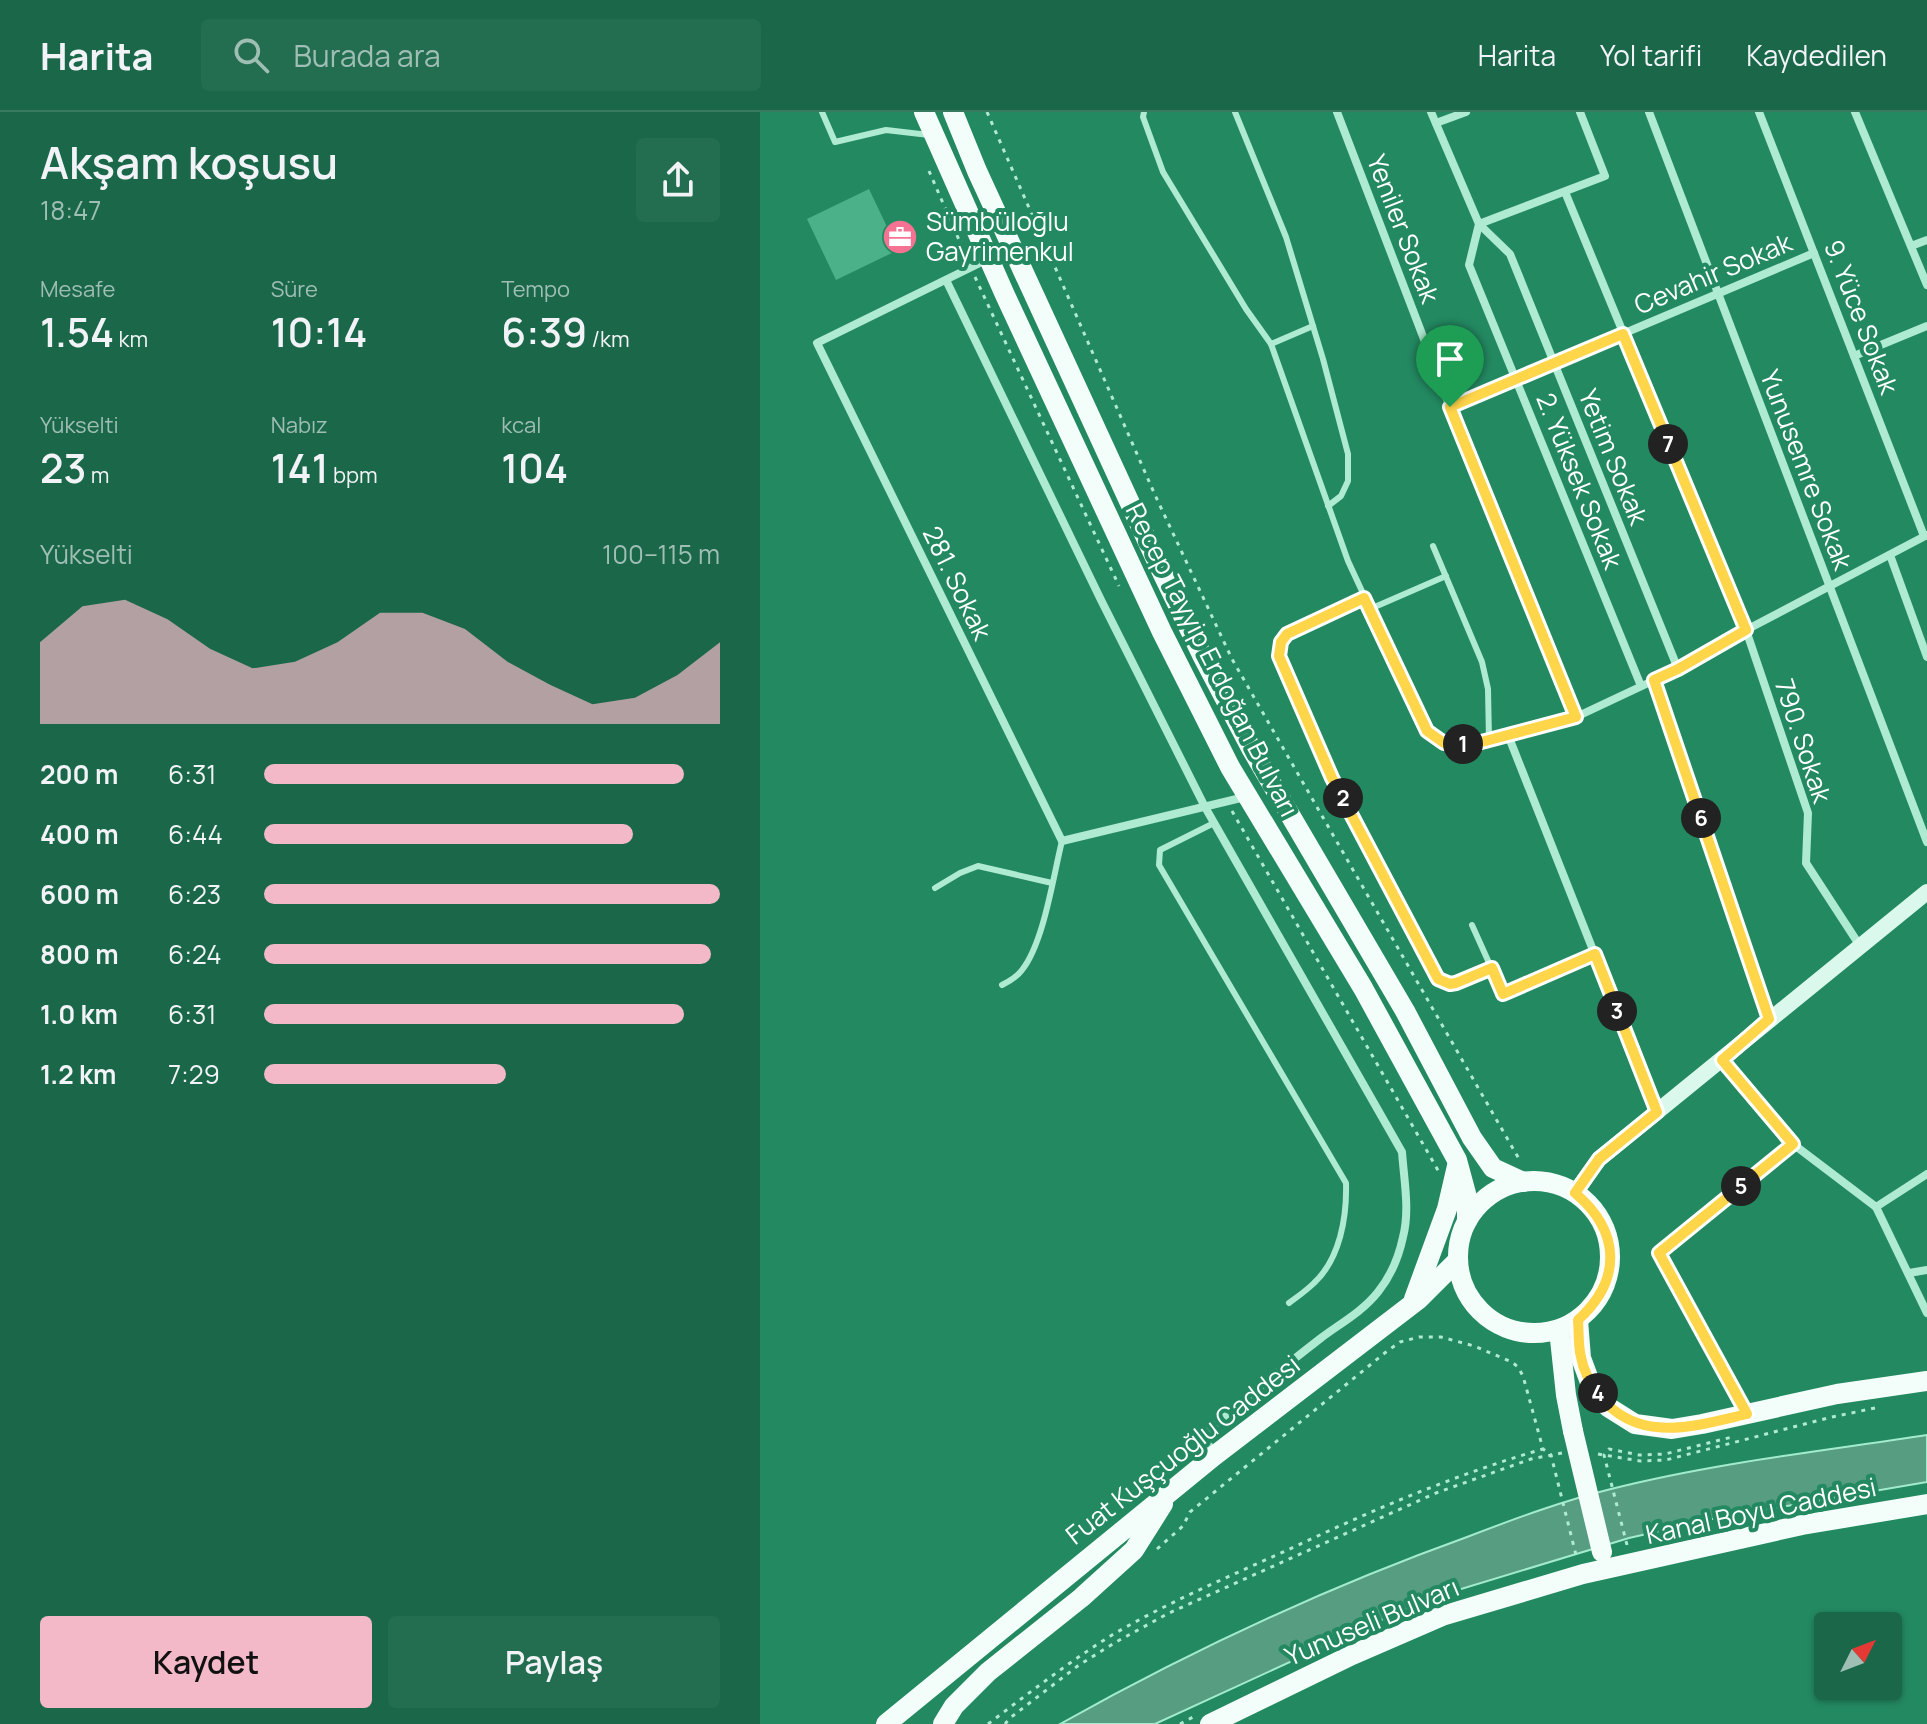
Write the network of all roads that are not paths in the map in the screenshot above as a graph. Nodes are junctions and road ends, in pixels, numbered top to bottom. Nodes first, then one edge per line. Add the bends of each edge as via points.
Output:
1 (822, 112) edge
2 (924, 112) edge
3 (953, 112) edge
4 (1144, 112) edge
5 (1235, 112) edge
6 (1337, 112) edge
7 (1431, 112) edge
8 (1466, 112) edge
9 (1580, 112) edge
10 (1649, 112) edge
11 (1759, 112) edge
12 (1855, 112) edge
13 (1436, 123) junction
14 (934, 135) junction
15 (1565, 192) junction
16 (1479, 224) junction
17 (1927, 240) edge
18 (1911, 246) junction
19 (1814, 253) junction
20 (989, 259) junction
21 (946, 280) junction
22 (1927, 285) edge
23 (1718, 294) junction
24 (1313, 326) junction
25 (1927, 326) edge
26 (1623, 334) junction
27 (1271, 344) junction
28 (1854, 356) junction
29 (1554, 363) junction
30 (1516, 378) junction
31 (1450, 407) junction
32 (1328, 506) junction
33 (1926, 536) edge
34 (1433, 546) dead end
35 (1890, 555) junction
36 (1446, 576) junction
37 (1829, 585) junction
38 (1364, 598) junction
39 (1370, 609) junction
40 (1746, 630) junction
41 (1927, 657) edge
42 (1678, 669) junction
43 (1654, 680) junction
44 (1641, 686) junction
45 (1576, 717) junction
46 (1508, 735) junction
47 (1489, 740) junction
48 (1248, 796) junction
49 (1205, 807) junction
50 (1214, 823) junction
51 (1062, 841) junction
52 (1927, 842) edge
53 (1052, 883) junction
54 (935, 888) dead end
55 (1927, 892) edge
56 (1472, 925) dead end
57 (1860, 946) junction
58 (1595, 954) junction
59 (1492, 968) junction
60 (1002, 985) dead end
61 (1769, 1019) junction
62 (1722, 1060) junction
63 (1657, 1112) junction
64 (1793, 1144) junction
65 (1458, 1162) junction
66 (1523, 1174) junction
67 (1927, 1174) edge
68 (1575, 1193) junction
69 (1876, 1207) junction
70 (1467, 1221) junction
71 (1457, 1261) junction
72 (1927, 1270) edge
73 (1909, 1273) junction
74 (1289, 1303) dead end
75 (1412, 1304) junction
76 (1927, 1313) edge
77 (1578, 1320) junction
78 (1559, 1330) junction
79 (1927, 1381) edge
80 (1747, 1414) junction
81 (1214, 1456) junction
82 (1171, 1490) junction
83 (1927, 1504) edge
84 (1604, 1560) junction
85 (886, 1724) edge
86 (943, 1724) edge
87 (1210, 1724) edge

1 - 14 lane via 835,142 886,130
2 - 14 main road, Recep Tayyip Erdoğan Bulvarı
3 - 66 main road, Recep Tayyip Erdoğan Bulvarı via 1158,564 1252,750 1405,1011 1472,1138 1493,1168
4 - 27 lane via 1163,172
5 - 24 lane via 1286,237
6 - 31 street, Yeniler Sokak
7 - 13 street
8 - 13 street
9 - 15 street via 1605,176
10 - 23 street, Yunusemre Sokak
11 - 19 street, 9. Yüce Sokak
12 - 18 street
13 - 16 street
14 - 20 main road, Recep Tayyip Erdoğan Bulvarı
15 - 16 street
15 - 26 street, 790. Sokak
16 - 29 street, Yetim Sokak via 1510,254
16 - 30 street, 2. Yüksek Sokak via 1469,265
17 - 18 street
18 - 22 street
19 - 23 street, Cevahir Sokak
19 - 28 street, 9. Yüce Sokak
20 - 21 street, 281. Sokak
20 - 48 main road, Recep Tayyip Erdoğan Bulvarı via 1162,632
21 - 49 street
21 - 51 street, 281. Sokak via 817,343
23 - 26 street, Cevahir Sokak
23 - 37 street, Yunusemre Sokak
24 - 27 lane
24 - 32 lane via 1348,454 1348,481
25 - 28 street
26 - 29 street, Cevahir Sokak
26 - 40 street, 790. Sokak
27 - 32 lane
28 - 33 street, 9. Yüce Sokak
29 - 30 street, Cevahir Sokak
29 - 42 street, Yetim Sokak
30 - 31 street, Cevahir Sokak
30 - 44 street, 2. Yüksek Sokak
31 - 45 street, Yeniler Sokak
32 - 38 lane
33 - 35 street
34 - 36 lane
35 - 37 street
35 - 41 street
36 - 39 lane
36 - 47 lane via 1482,662
37 - 40 street
37 - 52 street, Yunusemre Sokak
38 - 39 lane
38 - 59 lane via 1287,634 1279,656 1332,778 1434,974 1450,984
39 - 47 lane via 1427,731 1444,743
40 - 42 street
40 - 57 street, 790. Sokak via 1808,813 1806,863
42 - 43 street
43 - 44 street
43 - 61 street
44 - 45 street
45 - 46 street
46 - 47 lane
46 - 58 street
48 - 49 street
48 - 65 main road, Recep Tayyip Erdoğan Bulvarı via 1363,988
49 - 50 street
49 - 51 street
50 - 74 lane via 1160,850 1159,865 1346,1183 1343,1227 1332,1256 1316,1282
50 - 81 street via 1402,1152 1407,1209 1395,1264 1380,1291 1203,1435
51 - 53 lane
53 - 54 lane via 978,866
53 - 60 lane via 1034,950 1022,971
55 - 57 main road
56 - 59 lane
57 - 61 main road
58 - 59 lane via 1503,994
58 - 63 street
61 - 62 main road
62 - 63 main road
62 - 64 street
63 - 68 main road via 1599,1159
64 - 69 street
64 - 80 street via 1659,1253
65 - 70 main road, Recep Tayyip Erdoğan Bulvarı
65 - 75 main road via 1447,1209
66 - 68 main road
66 - 70 main road via 1488,1196
67 - 69 street
68 - 77 main road via 1602,1222 1610,1252 1606,1283
69 - 73 street
70 - 71 main road
71 - 75 main road, Fuat Kuşçuoğlu Caddesi
71 - 78 main road via 1469,1297 1493,1321 1520,1332
72 - 73 street
73 - 76 street
75 - 81 main road, Fuat Kuşçuoğlu Caddesi
77 - 78 main road
77 - 80 main road via 1581,1358 1591,1385 1608,1407 1635,1424 1672,1429
78 - 84 main road, bridge via 1577,1453
79 - 80 main road
81 - 82 main road, Fuat Kuşçuoğlu Caddesi
82 - 85 main road, Fuat Kuşçuoğlu Caddesi
82 - 86 main road via 1134,1550 988,1672
83 - 84 main road, Kanal Boyu Caddesi
84 - 87 main road, Yunuseli Bulvarı via 1583,1574 1442,1616

